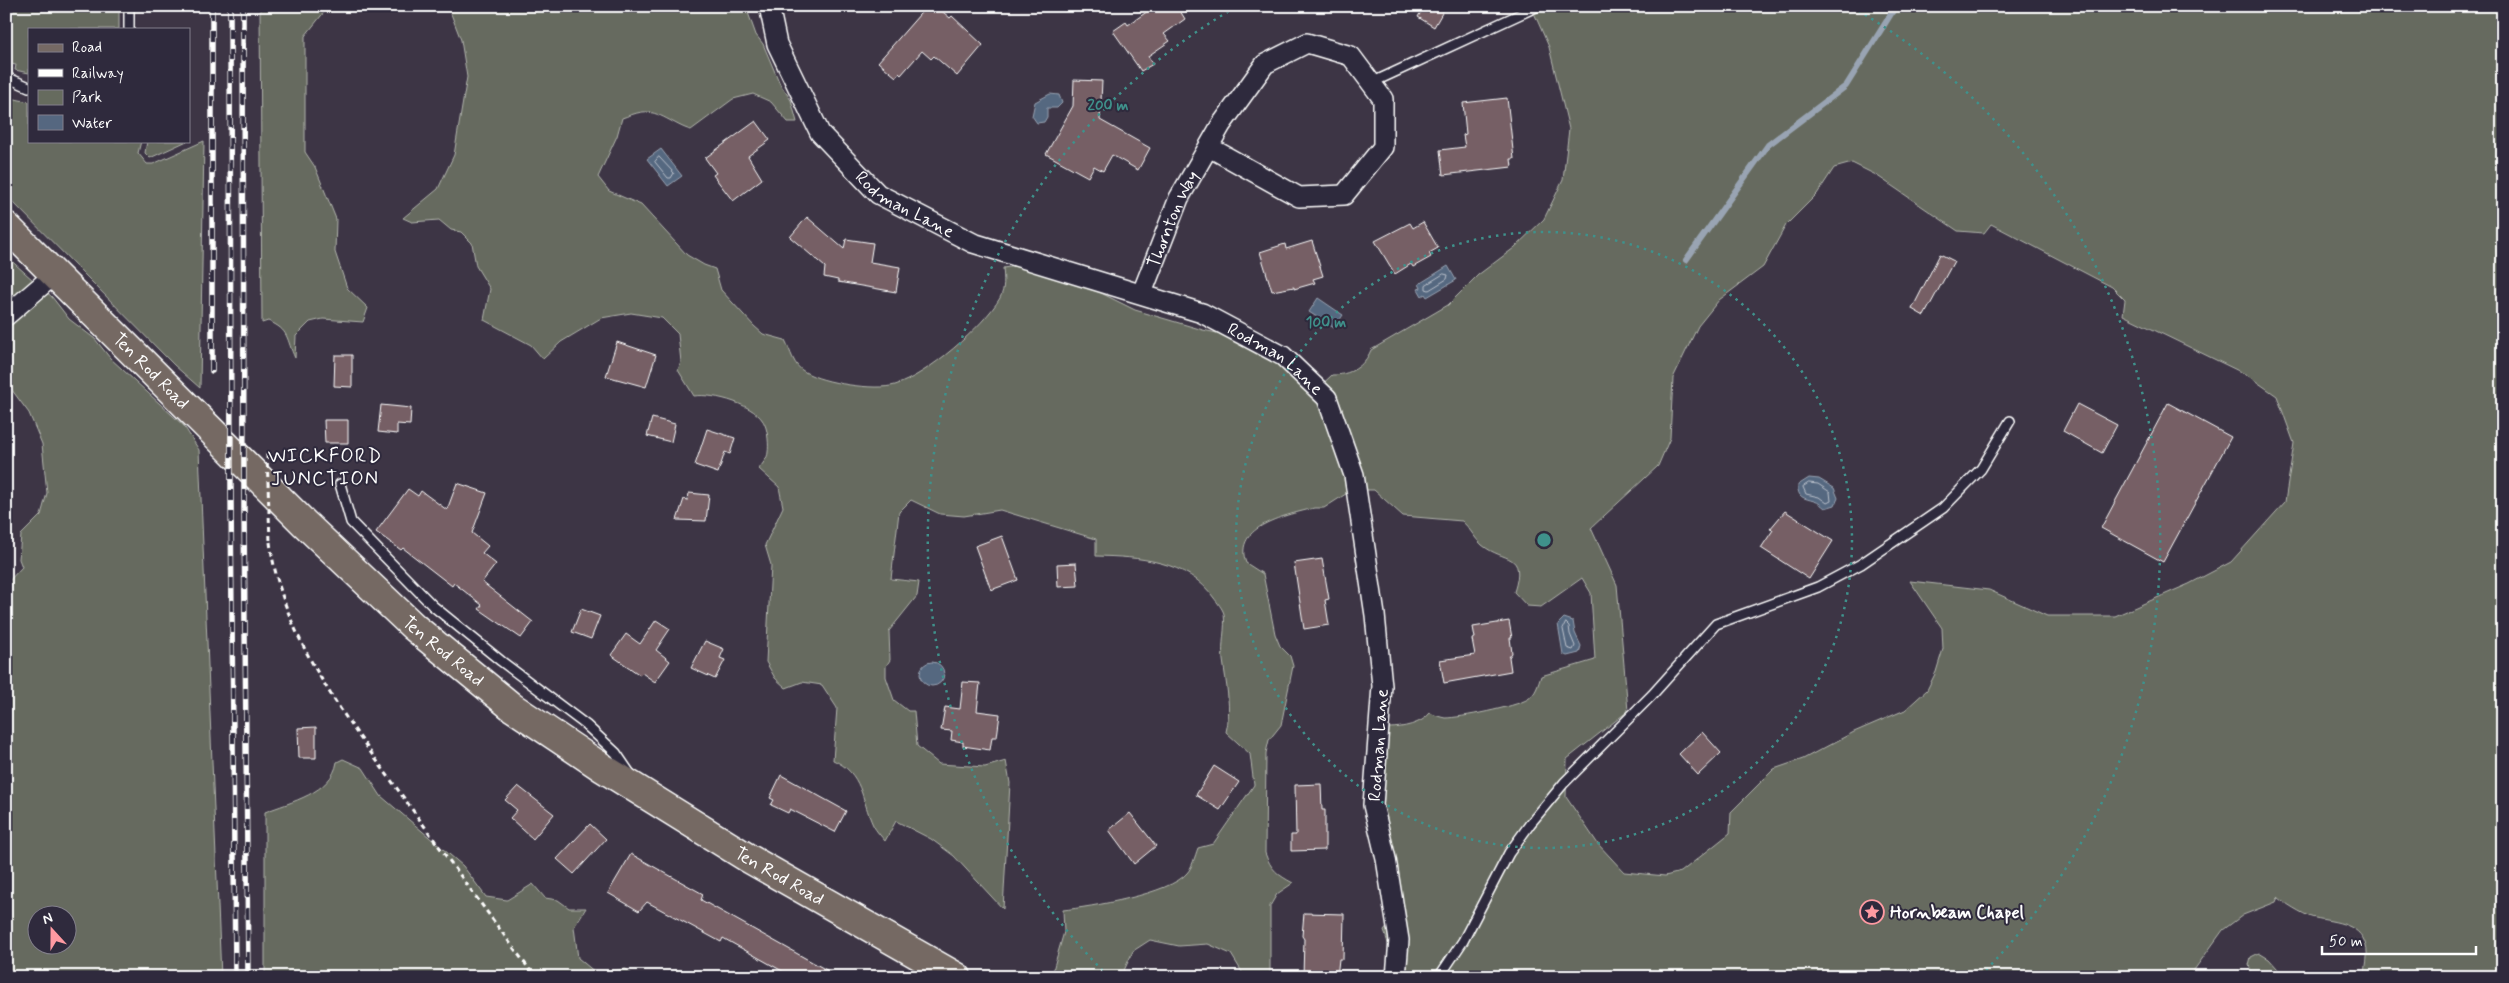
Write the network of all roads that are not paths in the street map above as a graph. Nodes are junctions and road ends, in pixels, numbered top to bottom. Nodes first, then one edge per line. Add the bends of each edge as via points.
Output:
1 (129, 6) edge
2 (769, 6) edge
3 (1538, 6) edge
4 (129, 28) edge
5 (6, 76) edge
6 (1371, 83) junction
7 (28, 87) edge
8 (1208, 147) junction
9 (6, 226) edge
10 (54, 274) junction
11 (1142, 293) junction
12 (6, 316) edge
13 (2010, 420) dead end
14 (340, 484) dead end
15 (642, 792) junction
16 (957, 977) edge
17 (1396, 977) edge
18 (1439, 977) edge

1 - 4 lane
2 - 11 street, Rodman Lane via 777,44 820,133 878,194 973,243
3 - 6 lane
5 - 7 lane
6 - 8 street, Thornton Way via 1351,56 1307,43 1265,64
6 - 8 street, Thornton Way via 1383,99 1383,147 1344,195 1299,197
8 - 11 street, Thornton Way via 1180,198
9 - 10 main road, Ten Rod Road
10 - 12 street
10 - 15 main road, Ten Rod Road via 304,523 414,627 512,707
11 - 17 street, Rodman Lane via 1202,313 1283,356 1326,398 1354,475 1375,616 1382,686 1373,805 1386,859 1399,940
13 - 18 lane via 1981,469 1943,508 1876,554 1818,587 1716,624 1652,695 1564,783 1530,824 1509,853 1463,941
14 - 15 lane via 351,522 386,558 434,606 586,725 616,753
15 - 16 main road, Ten Rod Road via 748,858

